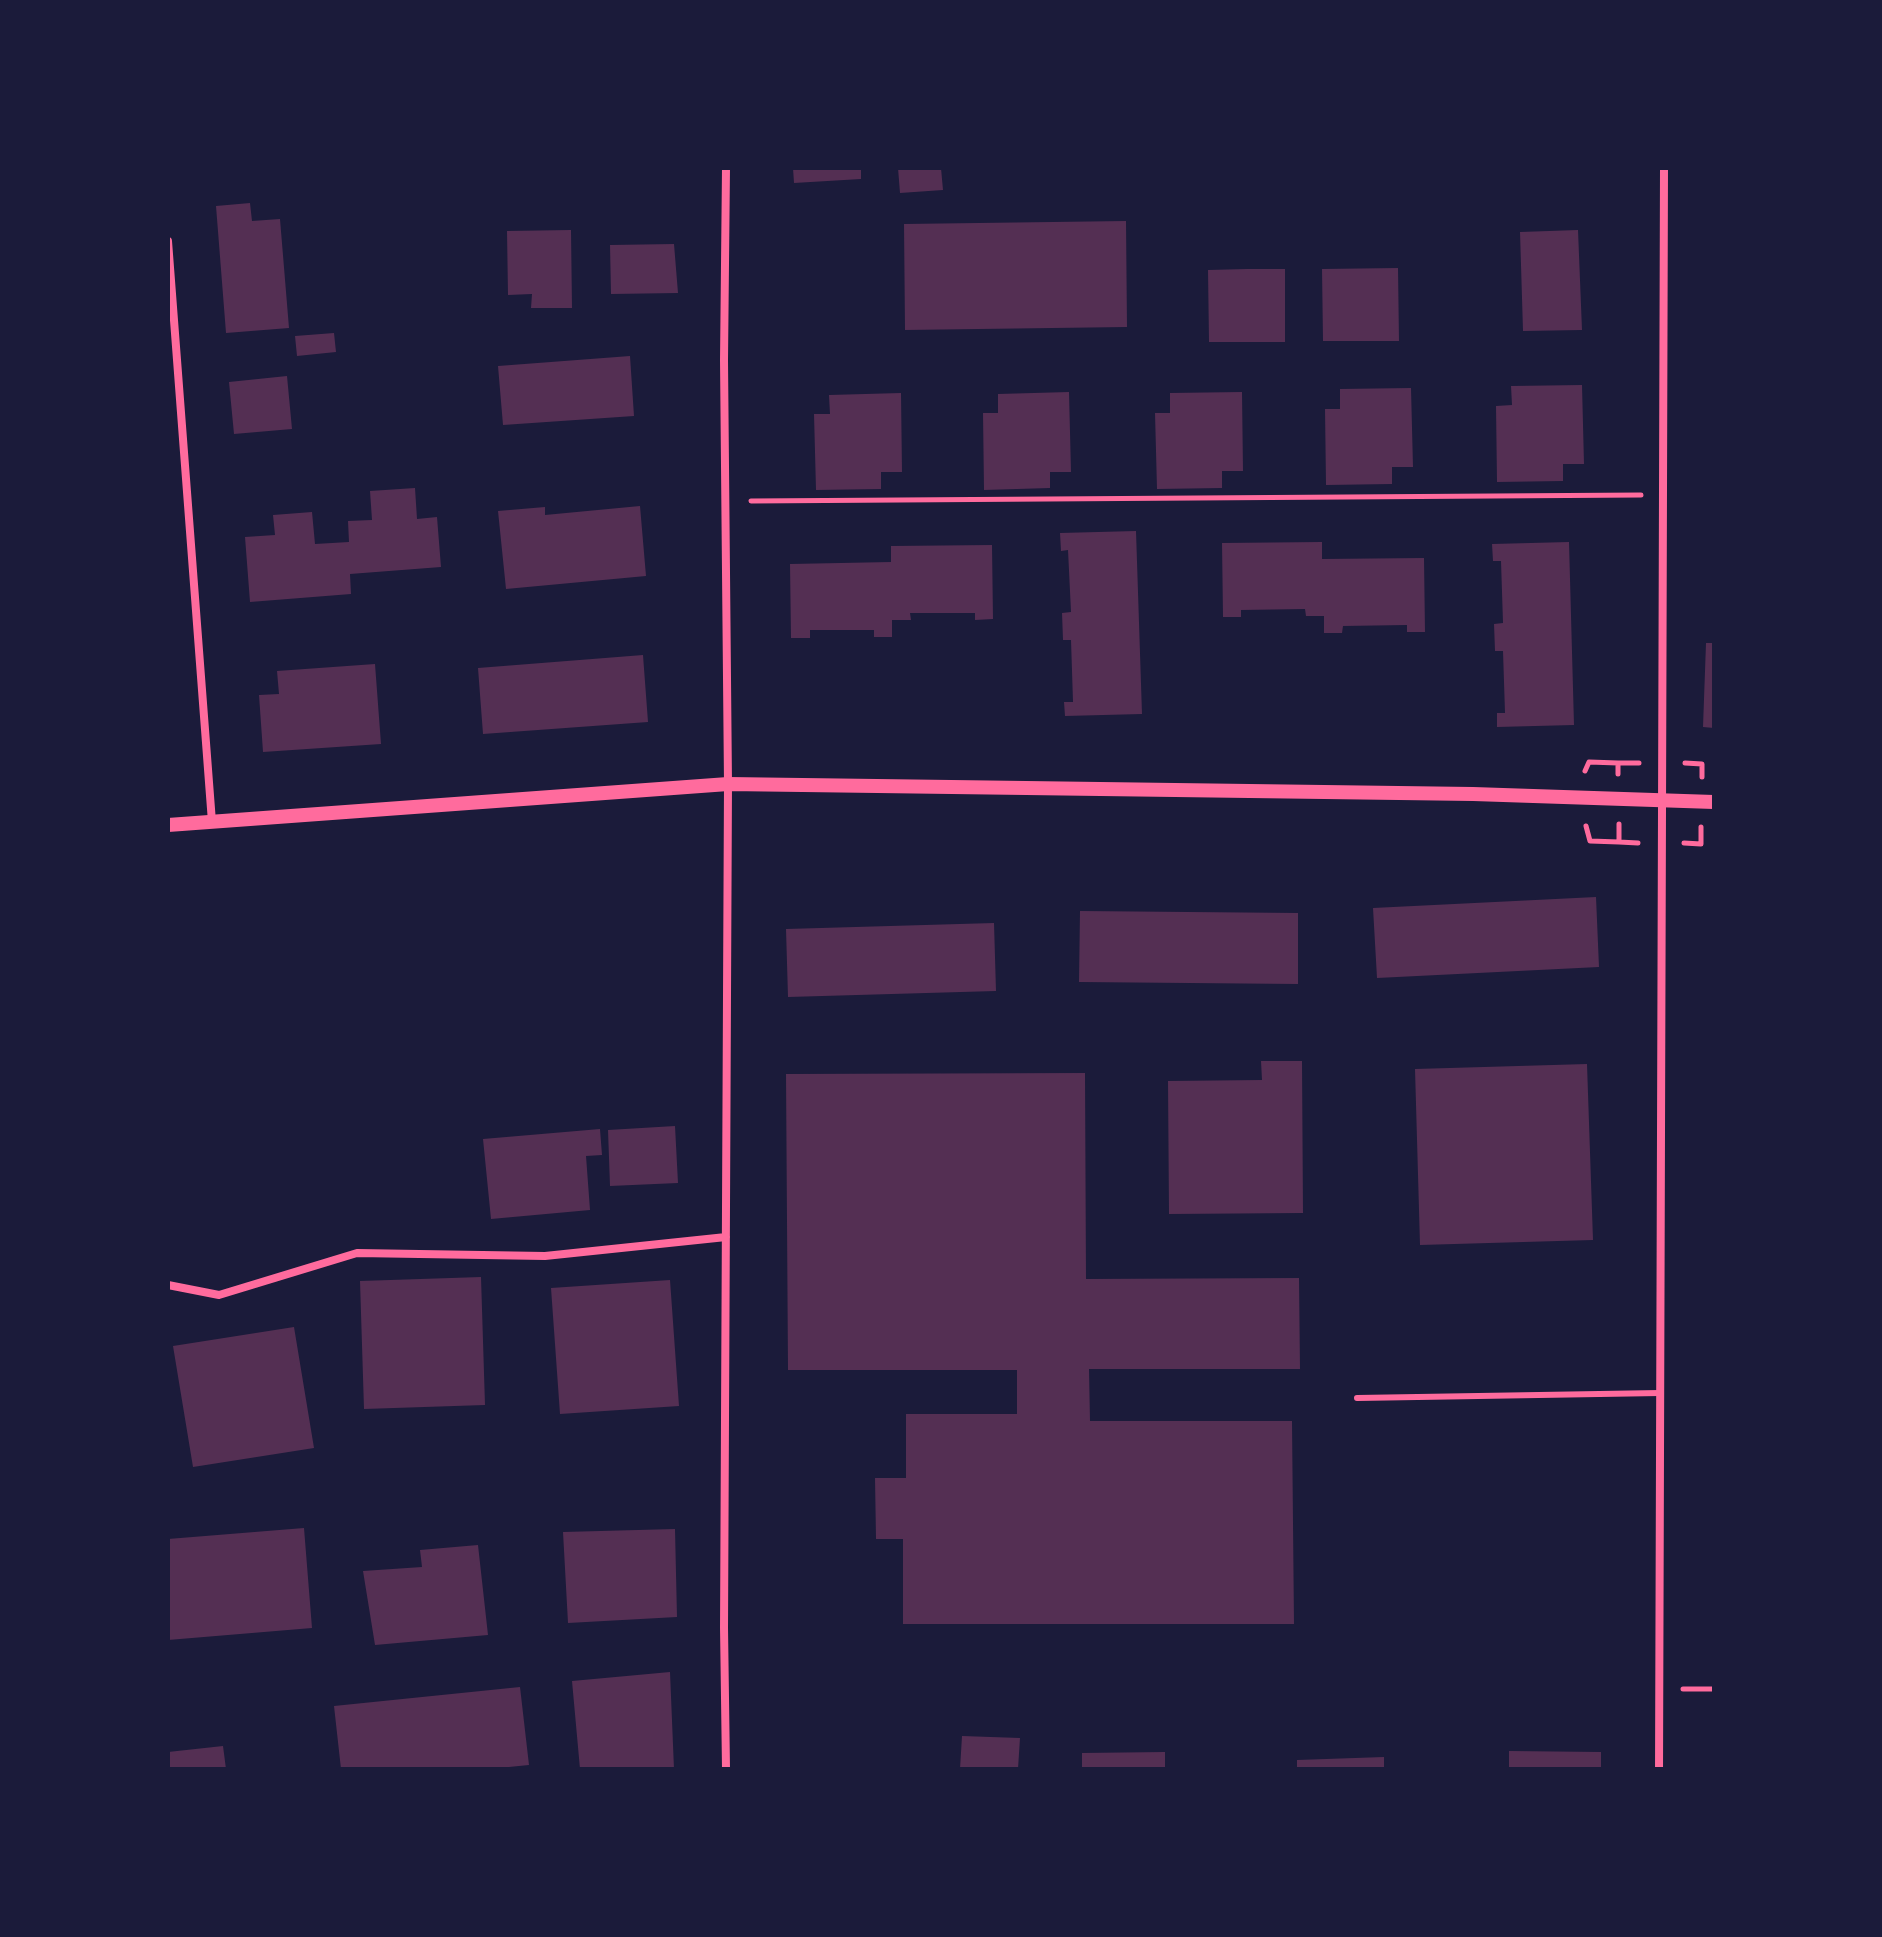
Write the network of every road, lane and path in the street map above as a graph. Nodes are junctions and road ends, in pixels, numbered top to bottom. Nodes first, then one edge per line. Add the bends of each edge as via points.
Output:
1 (726, 168) edge
2 (1664, 168) edge
3 (168, 241) edge
4 (1664, 494) junction
5 (726, 501) junction
6 (728, 784) junction
7 (1664, 801) junction
8 (1714, 802) edge
9 (212, 822) junction
10 (168, 825) edge
11 (726, 1237) junction
12 (168, 1285) edge
13 (1660, 1393) junction
14 (1357, 1398) dead end
15 (1690, 1689) dead end
16 (1714, 1689) edge
17 (726, 1769) edge
18 (1659, 1769) edge

1 - 5 street
2 - 4 street
3 - 9 street
4 - 5 path
4 - 7 street
5 - 6 street
6 - 7 street
6 - 9 street
6 - 11 street
7 - 8 street
7 - 13 street
9 - 10 street
11 - 12 street via 545,1256 357,1253 219,1295
11 - 17 street
13 - 14 lane
13 - 18 street
15 - 16 path

